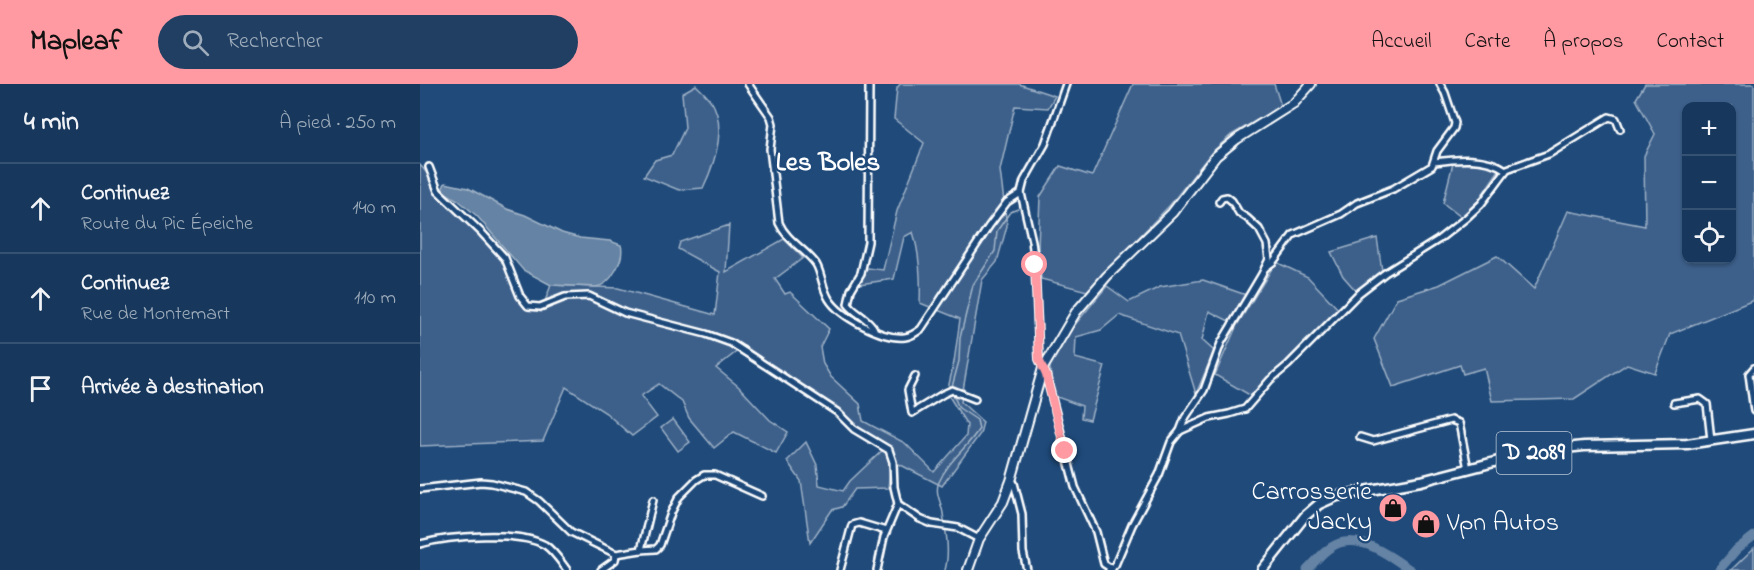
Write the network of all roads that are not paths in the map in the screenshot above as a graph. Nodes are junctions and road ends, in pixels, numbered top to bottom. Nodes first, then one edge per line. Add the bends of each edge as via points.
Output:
1 (748, 84) edge
2 (869, 84) edge
3 (1066, 84) edge
4 (1311, 84) edge
5 (1440, 84) edge
6 (1620, 129) dead end
7 (1434, 162) junction
8 (429, 167) dead end
9 (1506, 170) junction
10 (1021, 193) junction
11 (1219, 202) dead end
12 (1265, 268) junction
13 (874, 330) junction
14 (1043, 368) junction
15 (1754, 368) edge
16 (915, 376) dead end
17 (975, 399) dead end
18 (1674, 403) dead end
19 (1754, 411) edge
20 (1180, 431) junction
21 (1754, 434) edge
22 (1360, 436) dead end
23 (1712, 440) junction
24 (1468, 469) junction
25 (1011, 482) junction
26 (420, 489) edge
27 (762, 496) dead end
28 (653, 500) dead end
29 (898, 504) junction
30 (886, 531) junction
31 (979, 539) junction
32 (420, 544) edge
33 (641, 550) junction
34 (616, 554) junction
35 (567, 570) edge
36 (601, 570) edge
37 (840, 570) edge
38 (877, 570) edge
39 (968, 570) edge
40 (1027, 570) edge
41 (1111, 570) edge
42 (1262, 570) edge

1 - 13 street via 773,124 771,149 783,232 817,266 829,300 840,312
2 - 13 street via 868,242 848,304
3 - 10 street via 1045,144
4 - 14 main road via 1294,103 1215,156 1172,213 1076,312
5 - 7 street via 1455,123
6 - 9 street via 1616,119 1609,117 1549,154
7 - 9 street via 1492,162
7 - 12 street via 1422,174 1293,235
8 - 29 street via 438,191 505,258 528,306 590,296 625,313 731,343 889,450
9 - 20 street via 1466,218 1359,293 1245,409 1209,418
10 - 13 street via 1007,202 988,226 921,329 903,338
10 - 14 street via 1032,241 1039,359
11 - 12 street via 1227,197 1239,213 1259,228 1267,244 1269,259
12 - 20 street via 1221,343 1204,390
14 - 25 main road
14 - 41 street via 1075,487 1096,532 1104,564
15 - 19 street via 1749,374
16 - 17 street via 908,390 912,413 952,390
18 - 23 street via 1704,401
20 - 41 street
21 - 23 main road, D 2089
22 - 24 street via 1373,441 1456,421
23 - 24 main road, D 2089 via 1558,449
24 - 42 main road, D 2089 via 1337,495 1305,516
25 - 31 main road
25 - 40 street via 1022,514
26 - 34 street via 481,482 526,492 571,532
27 - 33 street via 716,475 704,475 679,497 660,545
28 - 33 street
29 - 30 street
29 - 31 street via 920,519 948,525
30 - 37 street via 859,523 852,525
30 - 38 street
31 - 39 main road
32 - 35 street via 496,534 545,545
33 - 34 street
34 - 36 street via 615,560

